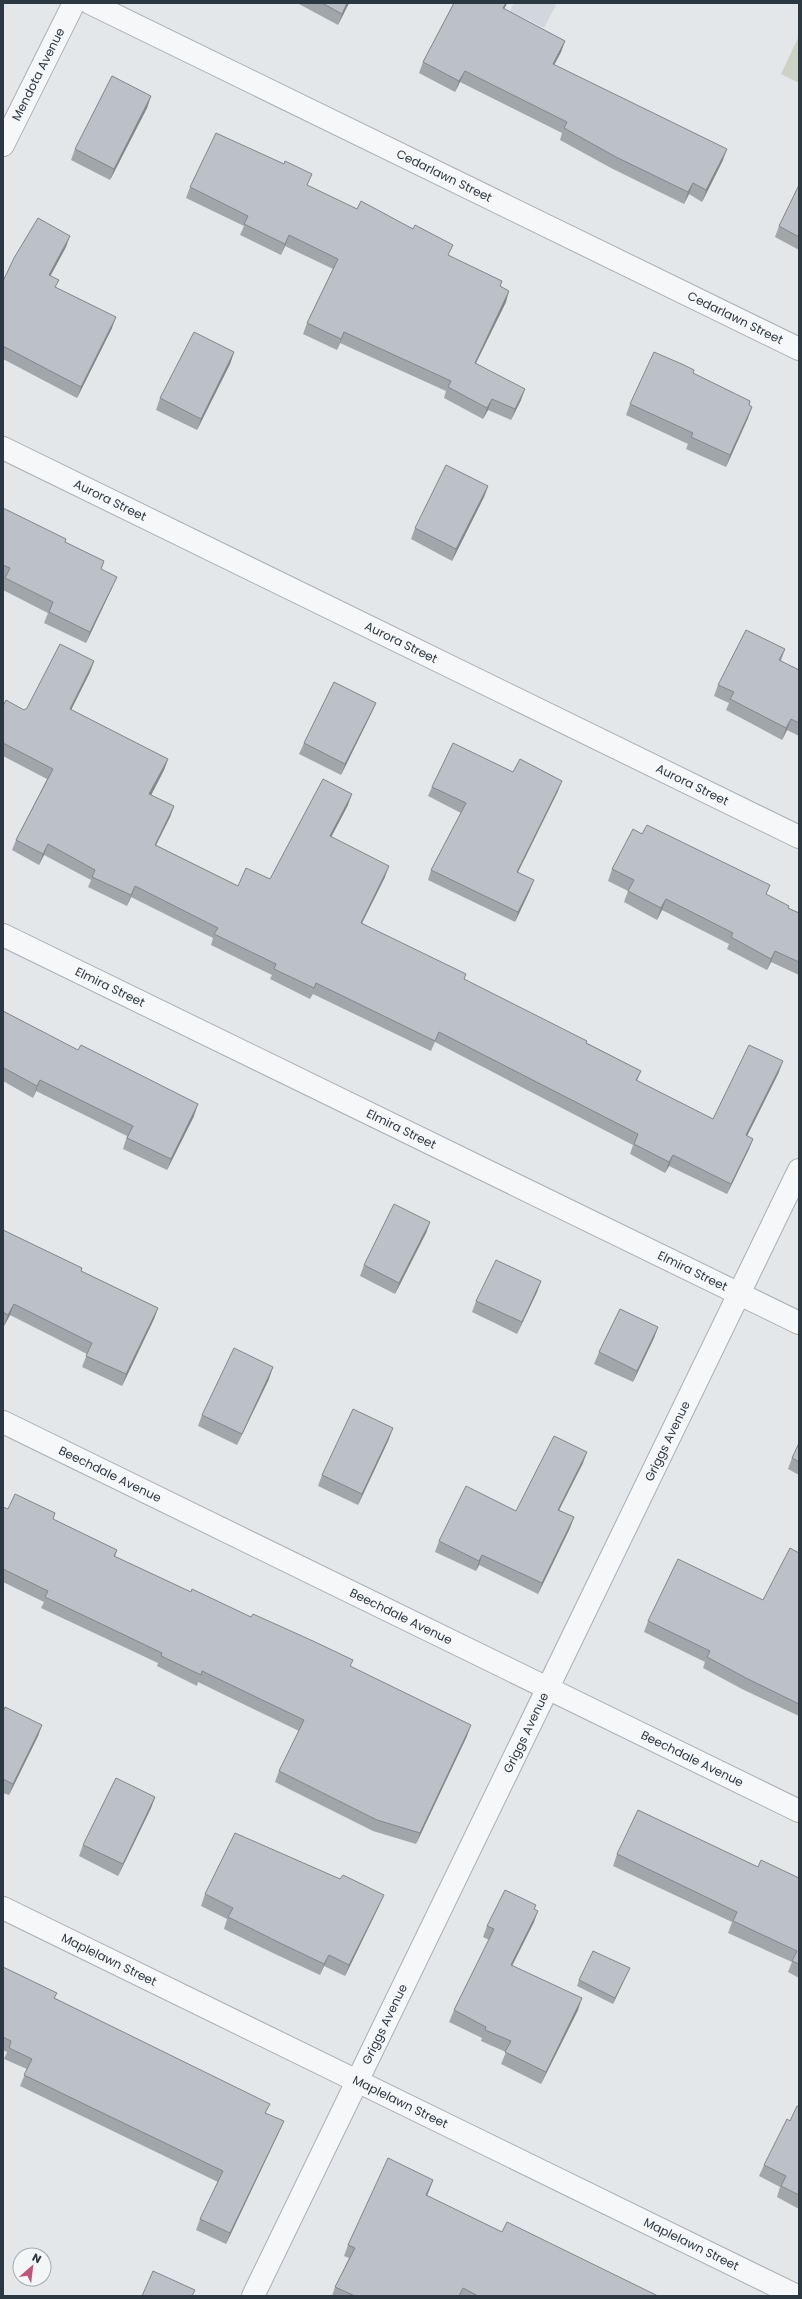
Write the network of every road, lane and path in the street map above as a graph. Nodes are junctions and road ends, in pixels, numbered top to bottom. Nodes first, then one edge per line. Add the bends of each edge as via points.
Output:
1 (74, 3) edge
2 (90, 3) edge
3 (3, 145) edge
4 (799, 349) edge
5 (3, 448) edge
6 (799, 837) edge
7 (3, 935) edge
8 (799, 1170) edge
9 (739, 1294) junction
10 (799, 1323) edge
11 (3, 1422) edge
12 (547, 1688) junction
13 (799, 1811) edge
14 (3, 1908) edge
15 (357, 2081) junction
16 (253, 2296) edge
17 (796, 2296) edge

1 - 3 street, Mendota Avenue
2 - 4 street, Cedarlawn Street
5 - 6 street, Aurora Street
7 - 9 street, Elmira Street
8 - 9 street, Griggs Avenue
9 - 10 street, Elmira Street
9 - 12 street, Griggs Avenue
11 - 12 street, Beechdale Avenue
12 - 13 street, Beechdale Avenue
12 - 15 street, Griggs Avenue
14 - 15 street, Maplelawn Street
15 - 16 street, Griggs Avenue
15 - 17 street, Maplelawn Street

